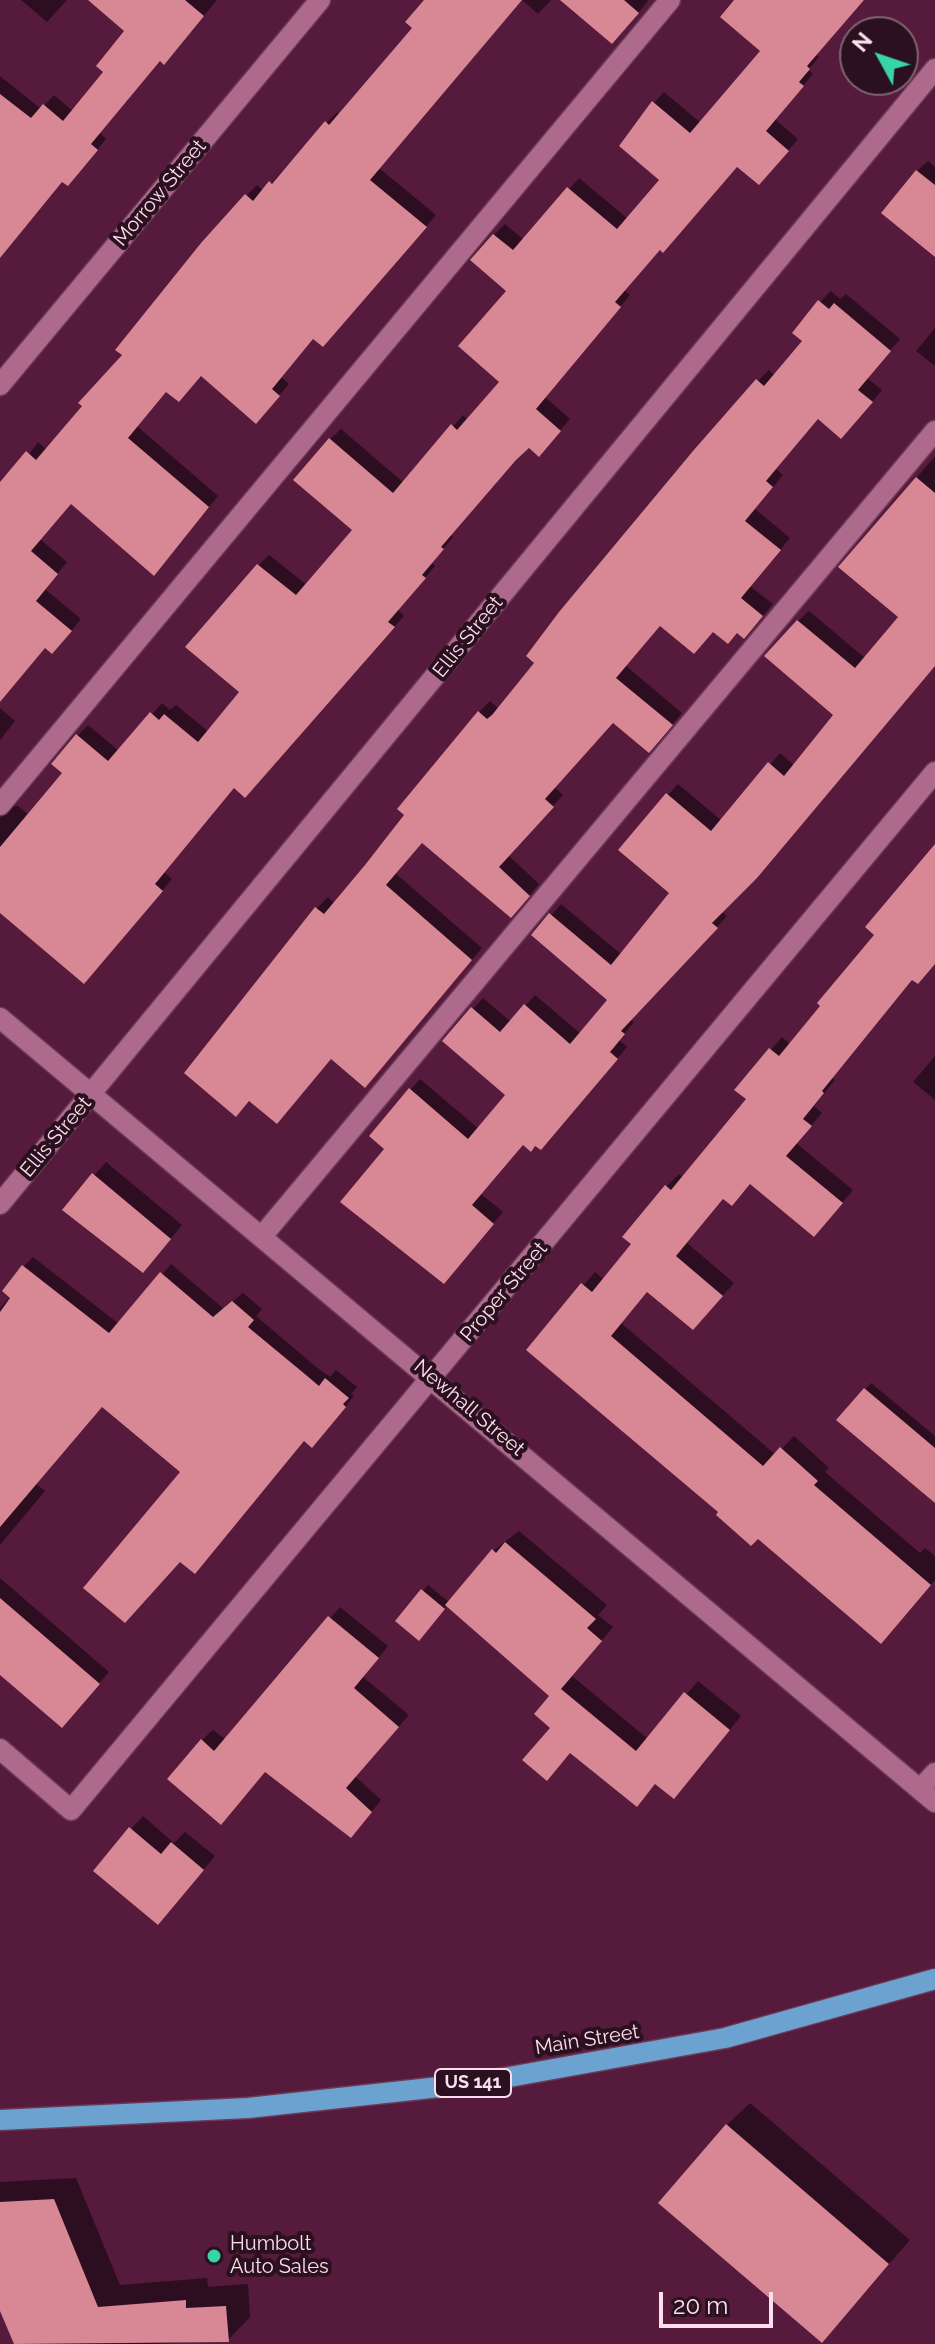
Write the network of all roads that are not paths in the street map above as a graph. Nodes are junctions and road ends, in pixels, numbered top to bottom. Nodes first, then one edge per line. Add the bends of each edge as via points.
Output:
1 (320, 0) edge
2 (670, 0) edge
3 (935, 69) edge
4 (0, 385) edge
5 (935, 431) edge
6 (935, 772) edge
7 (0, 805) edge
8 (0, 1018) edge
9 (92, 1094) junction
10 (0, 1204) edge
11 (263, 1235) junction
12 (433, 1378) junction
13 (0, 1749) edge
14 (935, 1773) edge
15 (928, 1795) edge
16 (935, 1979) edge
17 (0, 2120) edge

1 - 4 street, Morrow Street
2 - 7 street
3 - 9 street, Ellis Street
5 - 11 street
6 - 12 street, Proper Street
8 - 9 street, Newhall Street
9 - 10 street, Ellis Street
9 - 11 street, Newhall Street
11 - 12 street, Newhall Street
12 - 13 street, Proper Street via 71,1810
12 - 15 street, Newhall Street
14 - 15 street
16 - 17 main road, Main Street / US 141 via 725,2038 476,2083 248,2108

